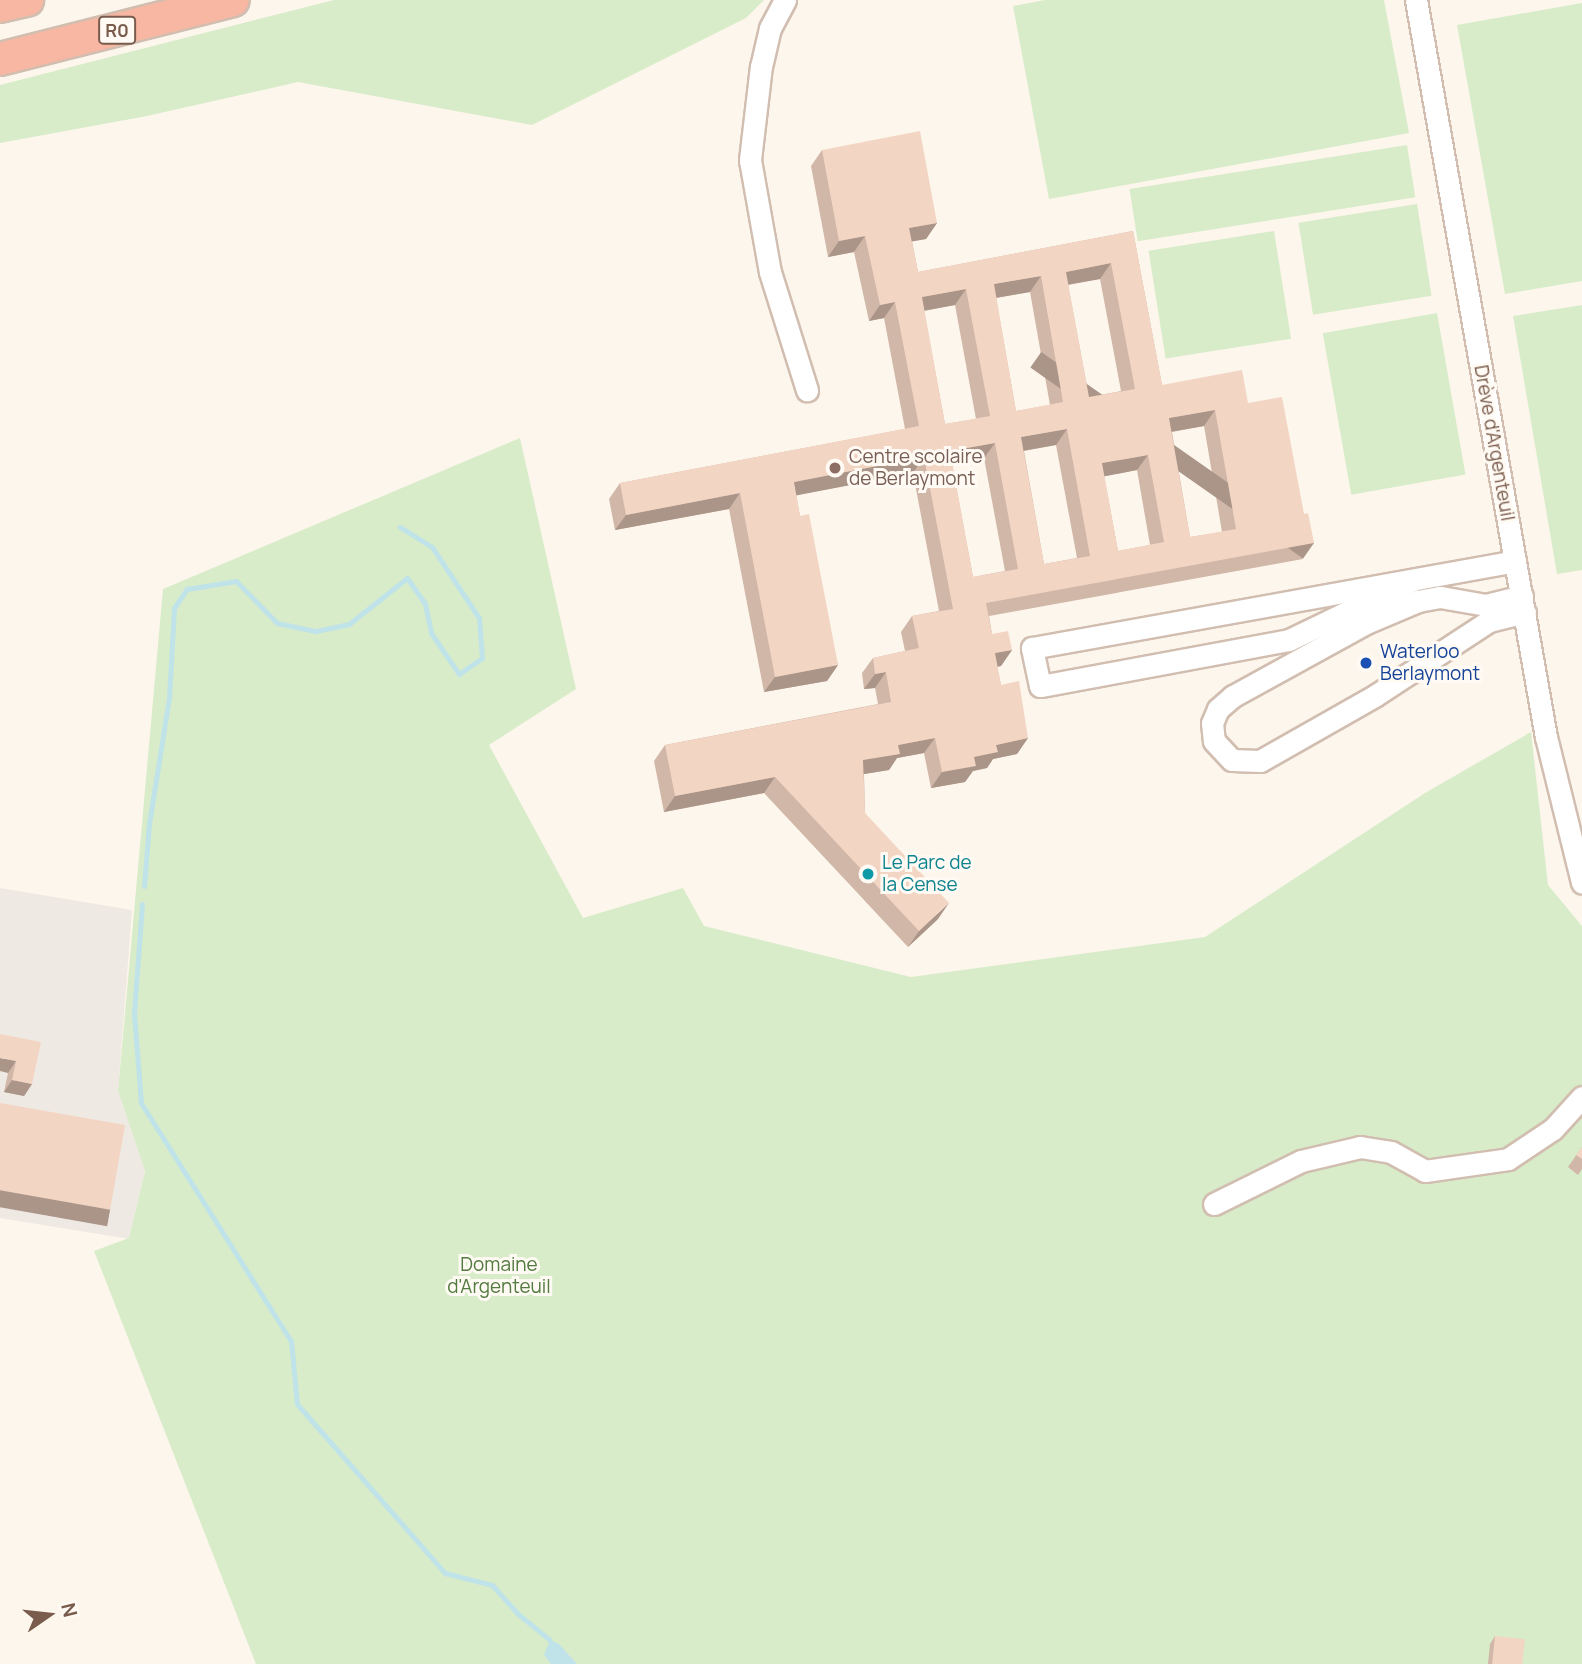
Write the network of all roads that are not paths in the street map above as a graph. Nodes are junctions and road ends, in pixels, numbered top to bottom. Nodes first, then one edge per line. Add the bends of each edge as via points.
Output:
1 (27, 0) edge
2 (233, 0) edge
3 (785, 0) edge
4 (1416, 0) edge
5 (0, 6) edge
6 (0, 59) edge
7 (807, 390) dead end
8 (1515, 561) junction
9 (1413, 580) junction
10 (1523, 604) junction
11 (1269, 606) junction
12 (1275, 643) junction
13 (1582, 883) edge
14 (1582, 1097) edge
15 (1214, 1204) dead end

1 - 5 highway
2 - 6 highway, R0
3 - 7 street via 770,28 761,66 750,160 770,272
4 - 8 street, Drève d'Argenteuil
8 - 9 street
8 - 10 street, Drève d'Argenteuil
9 - 11 street
9 - 12 street via 1304,634
10 - 10 street via 1260,761 1232,760 1214,741 1212,723 1218,709 1233,696 1366,622 1440,597
10 - 13 street, Drève d'Argenteuil via 1546,737
11 - 12 street via 1259,615 1259,625 1264,636
11 - 12 street via 1032,648 1040,686
14 - 15 street via 1553,1129 1508,1159 1425,1171 1391,1152 1360,1147 1301,1161

